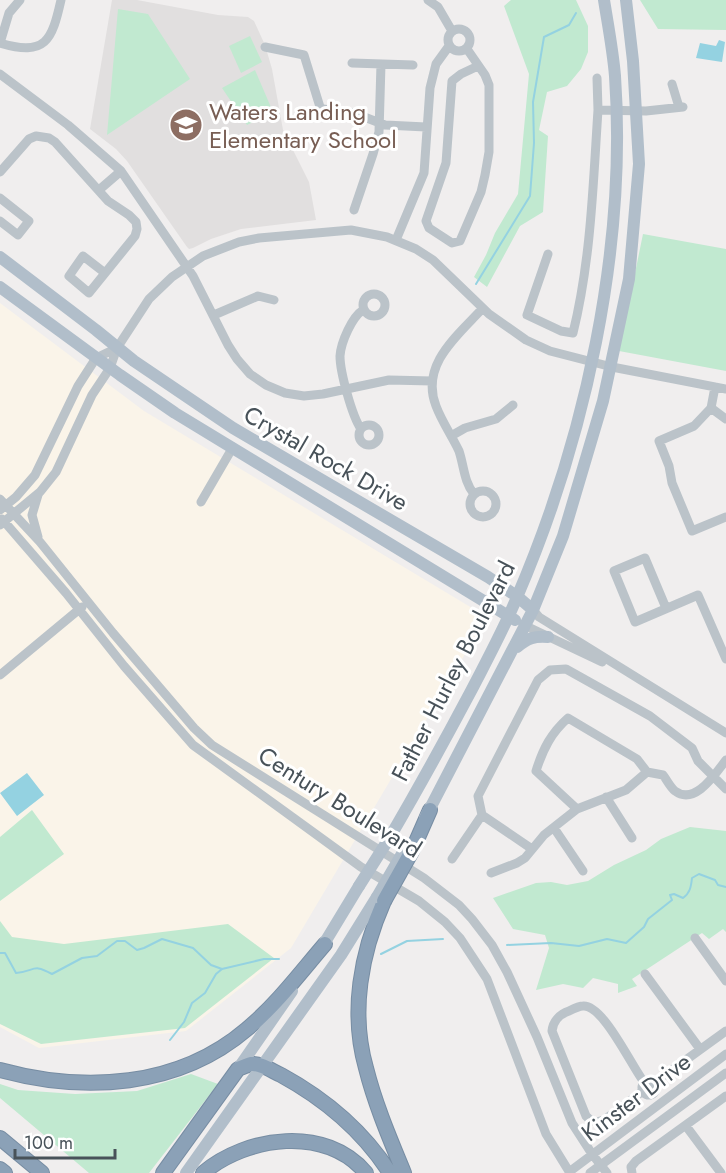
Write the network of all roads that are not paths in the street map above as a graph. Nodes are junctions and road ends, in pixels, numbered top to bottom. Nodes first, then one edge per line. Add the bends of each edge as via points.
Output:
1 (20, 0) edge
2 (61, 0) edge
3 (428, 0) edge
4 (604, 0) edge
5 (626, 0) edge
6 (452, 31) junction
7 (0, 43) edge
8 (449, 46) junction
9 (265, 47) dead end
10 (466, 49) junction
11 (352, 63) dead end
12 (381, 64) junction
13 (413, 65) dead end
14 (478, 66) junction
15 (0, 74) edge
16 (597, 78) dead end
17 (672, 84) dead end
18 (598, 110) junction
19 (616, 110) junction
20 (637, 111) junction
21 (379, 121) junction
22 (426, 127) junction
23 (121, 171) junction
24 (0, 172) edge
25 (424, 173) junction
26 (441, 180) junction
27 (99, 190) junction
28 (0, 198) edge
29 (354, 210) dead end
30 (0, 221) edge
31 (396, 240) junction
32 (548, 254) dead end
33 (0, 257) edge
34 (186, 266) junction
35 (105, 273) dead end
36 (0, 287) edge
37 (274, 300) dead end
38 (482, 309) junction
39 (363, 310) dead end
40 (214, 315) junction
41 (117, 348) junction
42 (96, 358) junction
43 (591, 361) junction
44 (612, 367) junction
45 (110, 368) junction
46 (432, 381) junction
47 (715, 387) junction
48 (347, 389) junction
49 (726, 389) edge
50 (513, 405) dead end
51 (711, 408) junction
52 (726, 419) edge
53 (361, 429) dead end
54 (451, 436) junction
55 (233, 447) junction
56 (40, 492) junction
57 (474, 494) dead end
58 (201, 502) dead end
59 (2, 504) edge
60 (15, 514) junction
61 (726, 517) edge
62 (1, 521) edge
63 (40, 542) junction
64 (518, 597) junction
65 (88, 601) junction
66 (666, 608) junction
67 (79, 610) junction
68 (533, 610) junction
69 (509, 617) junction
70 (526, 626) junction
71 (548, 637) junction
72 (514, 650) junction
73 (726, 659) edge
74 (0, 675) edge
75 (640, 680) junction
76 (726, 733) edge
77 (726, 760) edge
78 (647, 772) junction
79 (714, 776) junction
80 (726, 789) edge
81 (606, 797) junction
82 (577, 809) junction
83 (430, 810) joint
84 (482, 815) junction
85 (554, 828) junction
86 (632, 838) dead end
87 (532, 849) junction
88 (452, 859) dead end
89 (583, 871) dead end
90 (491, 873) dead end
91 (381, 899) junction
92 (695, 938) dead end
93 (325, 944) junction
94 (645, 974) dead end
95 (726, 981) edge
96 (726, 1031) edge
97 (700, 1049) junction
98 (726, 1054) edge
99 (263, 1066) junction
100 (238, 1069) junction
101 (0, 1070) edge
102 (726, 1073) edge
103 (648, 1088) junction
104 (726, 1096) edge
105 (661, 1104) junction
106 (686, 1126) junction
107 (0, 1138) edge
108 (592, 1154) junction
109 (0, 1169) edge
110 (604, 1169) edge
111 (570, 1172) edge
112 (5, 1173) edge
113 (42, 1173) edge
114 (163, 1173) edge
115 (186, 1173) edge
116 (203, 1173) edge
117 (366, 1173) edge
118 (390, 1173) edge
119 (404, 1173) edge
120 (590, 1173) edge
121 (632, 1173) edge
122 (721, 1173) edge

1 - 7 street via 9,13
2 - 7 street via 55,27 41,44 32,49
3 - 6 street via 438,7
4 - 19 main road, Father Hurley Boulevard
5 - 20 main road, Father Hurley Boulevard
6 - 8 street via 447,40
6 - 10 street via 462,29 469,34
8 - 10 street via 457,52
8 - 22 street via 433,74
9 - 21 street via 304,55 323,109
10 - 14 street
11 - 12 street
12 - 13 street
12 - 21 street
14 - 26 street via 452,81 448,150
14 - 26 street via 489,84 489,152 481,192 456,243 427,225
15 - 23 street
16 - 18 street
17 - 20 street via 681,107
18 - 19 street
18 - 32 street via 584,282 573,333 527,315
19 - 20 street
19 - 43 main road, Father Hurley Boulevard via 615,186 608,261
20 - 44 main road, Father Hurley Boulevard via 639,164 634,236
21 - 22 street via 385,125
21 - 29 street via 374,154
22 - 25 street
23 - 27 street
23 - 34 street
24 - 27 street via 22,144 42,136 54,142
25 - 26 street
25 - 31 street
27 - 35 street via 136,222 137,229
28 - 30 street via 29,220 18,235
31 - 34 street via 351,230 259,238 222,247
31 - 38 street via 433,260
33 - 41 main road, Crystal Rock Drive
34 - 40 street
34 - 41 street via 149,299
36 - 42 main road, Crystal Rock Drive
37 - 40 street via 258,296
38 - 43 street via 526,340 550,351
38 - 46 street via 442,352
39 - 48 street via 358,313 340,356
40 - 48 street via 237,359 266,385 304,396
41 - 42 street
41 - 45 street
41 - 64 main road, Crystal Rock Drive via 232,428
42 - 45 main road, Crystal Rock Drive
42 - 59 street via 78,386 35,476 16,497
43 - 44 street
43 - 64 main road, Father Hurley Boulevard via 567,461
44 - 47 street
44 - 68 main road, Father Hurley Boulevard via 563,536
45 - 55 main road, Crystal Rock Drive
45 - 56 street via 92,395 56,472
46 - 48 street via 389,380
46 - 54 street via 435,404
47 - 49 street
47 - 51 street
48 - 53 street
50 - 54 street via 496,419
51 - 52 street
51 - 61 street via 694,426 659,441 692,531
54 - 57 street
55 - 58 street
55 - 69 main road, Crystal Rock Drive
56 - 60 street
56 - 63 street via 32,515
59 - 60 street, Century Boulevard
60 - 62 street
60 - 63 street, Century Boulevard
62 - 67 street, Century Boulevard
63 - 65 street, Century Boulevard
64 - 68 main road, Crystal Rock Drive
64 - 69 main road, Father Hurley Boulevard
65 - 67 street
65 - 108 street, Century Boulevard via 212,745 424,878 472,919 507,972 572,1123
66 - 66 street via 645,558 614,571 635,621
66 - 73 street via 698,595
67 - 74 street
67 - 111 street, Century Boulevard via 193,745 361,867 419,901 460,938 487,979 542,1125
68 - 70 main road, Father Hurley Boulevard
68 - 75 street, Crystal Rock Drive
69 - 70 main road, Crystal Rock Drive
69 - 93 main road, Father Hurley Boulevard, bridge via 429,769
70 - 71 street, Crystal Rock Drive
70 - 72 main road, Father Hurley Boulevard
71 - 72 main road via 527,639
71 - 75 street, Crystal Rock Drive
72 - 83 main road, Father Hurley Boulevard
75 - 76 street, Crystal Rock Drive
77 - 79 street
78 - 79 street via 663,776 674,790 684,795 692,795
78 - 81 street via 626,790
78 - 82 street via 637,759 568,718 550,738 536,771
79 - 80 street
79 - 84 street via 698,761 692,748 650,716 566,669 550,670 538,680 478,796
81 - 82 street
81 - 86 street
82 - 85 street
83 - 91 highway, bridge
84 - 87 street
84 - 88 street
85 - 87 street
85 - 89 street
87 - 90 street via 517,863
91 - 99 main road
91 - 119 highway via 362,972 359,1024 365,1068
92 - 95 street
93 - 100 main road, Father Hurley Boulevard
93 - 101 highway via 247,1029 227,1045 183,1067 157,1076 98,1084 31,1078
94 - 97 street
96 - 97 street
97 - 103 street
98 - 105 street, Kinster Drive
99 - 100 highway via 251,1064
99 - 115 main road
99 - 118 highway via 319,1097 361,1135
100 - 114 highway
102 - 110 street, Kinster Drive
103 - 103 street via 604,1120 590,1120 552,1024 568,1011 583,1005 590,1007 617,1039
103 - 105 street
104 - 106 street
105 - 108 street, Kinster Drive
106 - 121 street via 636,1161
106 - 122 street
107 - 113 highway
108 - 110 street, Century Boulevard
108 - 111 street, Kinster Drive
109 - 112 highway
110 - 120 street, Kinster Drive
116 - 117 highway via 248,1148 280,1141 333,1149 351,1158

